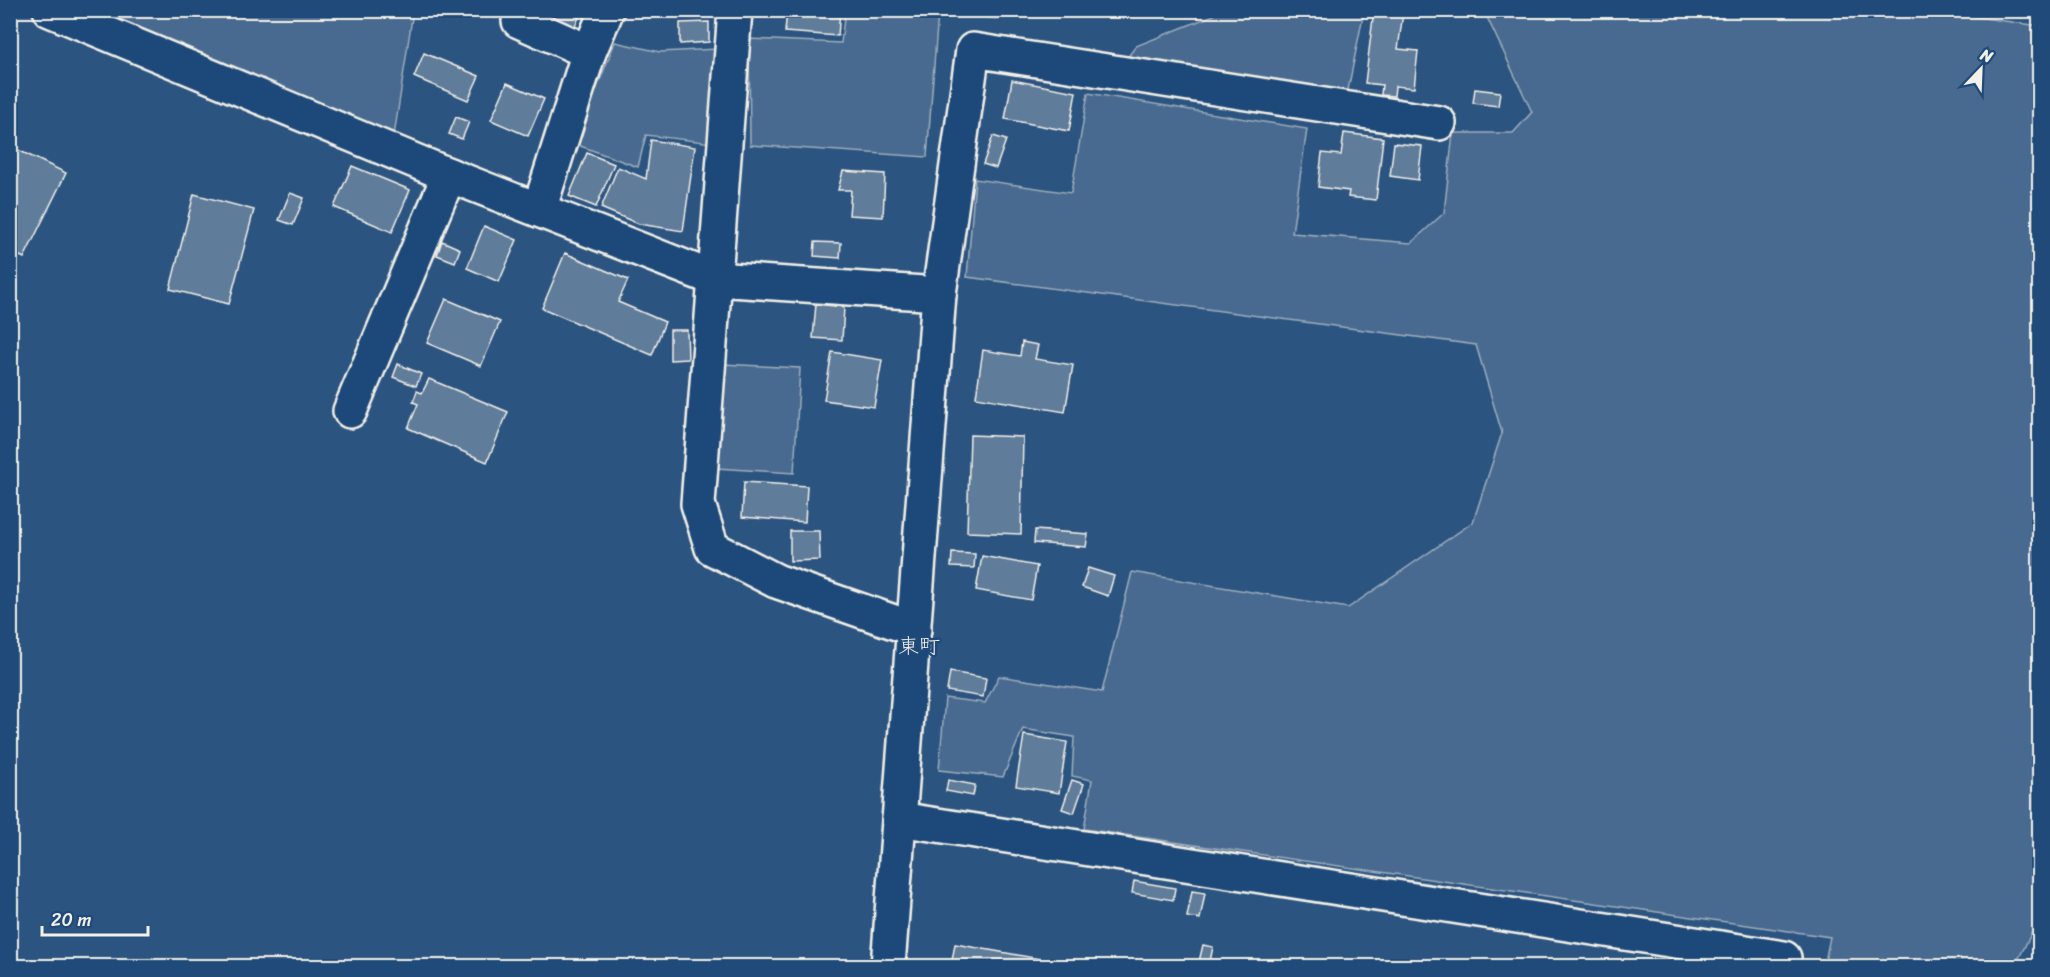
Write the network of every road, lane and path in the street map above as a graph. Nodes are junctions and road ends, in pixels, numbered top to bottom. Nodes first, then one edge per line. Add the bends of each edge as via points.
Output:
1 (50, 10) edge
2 (607, 10) edge
3 (735, 10) edge
4 (519, 21) dead end
5 (589, 52) junction
6 (1439, 123) dead end
7 (449, 175) junction
8 (539, 210) junction
9 (715, 279) junction
10 (939, 294) junction
11 (350, 411) dead end
12 (914, 629) junction
13 (899, 819) junction
14 (1784, 958) dead end
15 (888, 966) edge

1 - 7 street
2 - 5 street
3 - 9 street
4 - 5 street
5 - 8 street
6 - 10 street via 973,50
7 - 8 street
7 - 11 street
8 - 9 street
9 - 10 street
9 - 12 street via 698,504 712,548 776,581
10 - 12 street
12 - 13 street
13 - 14 street
13 - 15 street

